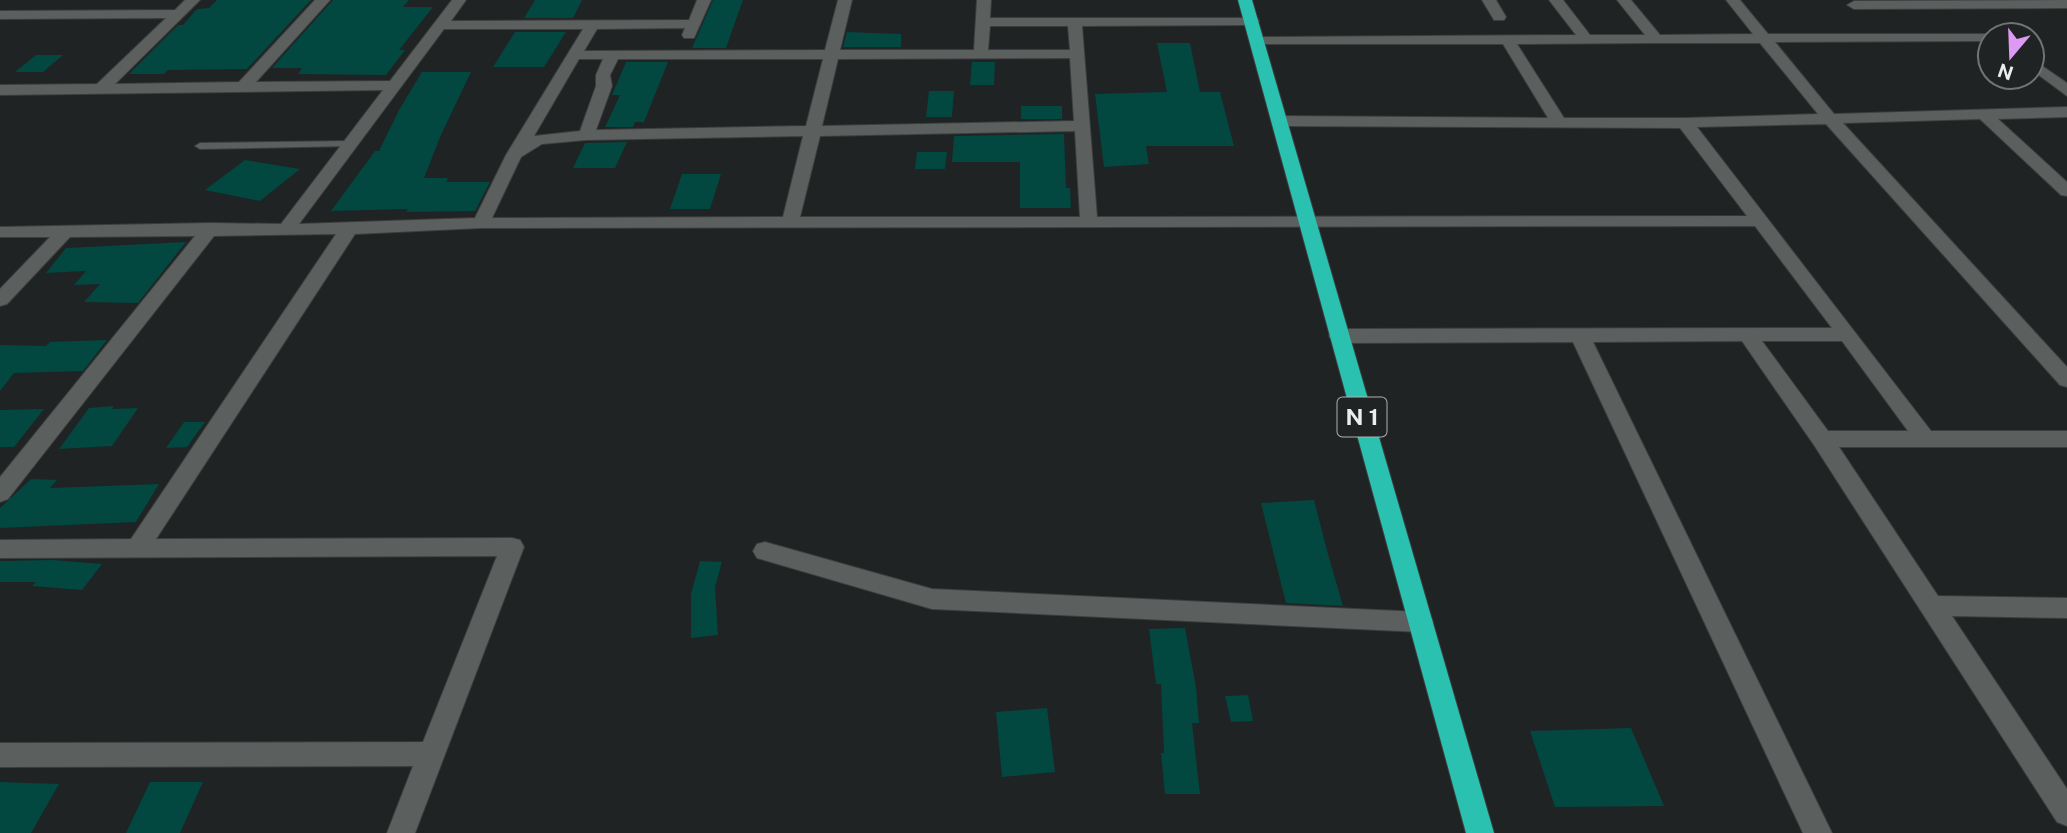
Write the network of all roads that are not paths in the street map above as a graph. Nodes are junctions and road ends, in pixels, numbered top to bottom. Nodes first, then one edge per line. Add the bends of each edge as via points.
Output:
1 (132, 0) edge
2 (193, 0) edge
3 (323, 0) edge
4 (459, 0) edge
5 (704, 0) edge
6 (845, 0) edge
7 (984, 0) edge
8 (1245, 0) edge
9 (1489, 0) edge
10 (1556, 0) edge
11 (1624, 0) edge
12 (1733, 0) edge
13 (1852, 2) edge
14 (2067, 4) edge
15 (1958, 5) junction
16 (178, 14) junction
17 (0, 16) edge
18 (114, 16) junction
19 (1499, 17) dead end
20 (1075, 21) junction
21 (1979, 21) edge
22 (982, 22) junction
23 (593, 24) junction
24 (693, 24) junction
25 (439, 25) junction
26 (1254, 31) junction
27 (1890, 37) junction
28 (1976, 37) edge
29 (1587, 40) junction
30 (1657, 40) junction
31 (1767, 40) junction
32 (1508, 41) junction
33 (683, 53) junction
34 (832, 53) junction
35 (981, 54) junction
36 (1076, 54) junction
37 (575, 55) junction
38 (613, 55) junction
39 (2046, 74) edge
40 (395, 85) junction
41 (244, 86) junction
42 (101, 89) junction
43 (0, 90) edge
44 (2067, 91) edge
45 (2067, 112) edge
46 (1985, 114) junction
47 (1832, 120) junction
48 (1279, 121) junction
49 (1685, 123) junction
50 (1559, 124) junction
51 (1082, 126) junction
52 (812, 131) junction
53 (586, 135) junction
54 (349, 144) junction
55 (521, 145) junction
56 (200, 146) dead end
57 (2067, 191) edge
58 (1761, 221) junction
59 (481, 223) junction
60 (790, 223) junction
61 (1088, 223) junction
62 (1307, 224) junction
63 (211, 228) junction
64 (287, 228) junction
65 (349, 229) junction
66 (0, 232) edge
67 (65, 232) junction
68 (0, 300) edge
69 (1747, 334) junction
70 (1847, 334) junction
71 (1580, 335) junction
72 (1339, 336) junction
73 (2067, 380) edge
74 (1822, 439) junction
75 (1925, 439) junction
76 (2067, 439) edge
77 (0, 493) edge
78 (0, 549) edge
79 (137, 549) junction
80 (765, 551) dead end
81 (1931, 606) junction
82 (2067, 608) edge
83 (1421, 622) junction
84 (432, 754) junction
85 (0, 755) edge
86 (2067, 813) edge
87 (401, 833) edge
88 (1480, 833) edge
89 (1818, 833) edge

1 - 18 street
2 - 16 street
3 - 41 street
4 - 25 street
5 - 24 street
6 - 34 street
7 - 22 street
8 - 26 highway, N 1
9 - 19 street
10 - 29 street
11 - 30 street
12 - 31 street
13 - 15 street
13 - 27 street
14 - 15 street
15 - 21 street
16 - 18 street
16 - 42 street
17 - 18 street
20 - 22 street
20 - 26 street
20 - 36 street
22 - 35 street
23 - 24 street
23 - 25 street
23 - 37 street
24 - 33 street
25 - 40 street
26 - 32 street
26 - 48 highway, N 1
27 - 28 street
27 - 31 street
29 - 30 street
29 - 32 street
30 - 31 street
31 - 47 street
32 - 50 street
33 - 34 street
33 - 38 street
34 - 35 street
34 - 52 street
35 - 36 street
36 - 51 street
37 - 38 street
37 - 55 street
38 - 53 street
39 - 44 street
40 - 41 street
40 - 54 street
41 - 42 street
42 - 43 street
45 - 46 street
46 - 47 street
46 - 57 street
47 - 49 street
47 - 73 street
48 - 50 street
48 - 62 highway, N 1
49 - 50 street
49 - 58 street
51 - 52 street
51 - 61 street
52 - 53 street
52 - 60 street
53 - 55 street
54 - 56 lane
54 - 64 street
55 - 59 street
58 - 62 street
58 - 70 street
59 - 60 street
59 - 65 street
60 - 61 street
61 - 62 street
62 - 72 highway, N 1
63 - 64 street
63 - 67 street
63 - 77 street
64 - 65 street
65 - 79 street
66 - 67 street
67 - 68 street
69 - 70 street
69 - 71 street
69 - 74 street
70 - 75 street
71 - 72 street
71 - 89 street
72 - 83 highway, N 1
74 - 75 street
74 - 81 street
75 - 76 street
78 - 79 street
79 - 84 street via 512,547
80 - 83 street via 933,599
81 - 82 street
81 - 86 street
83 - 88 highway, N 1
84 - 85 street
84 - 87 street

